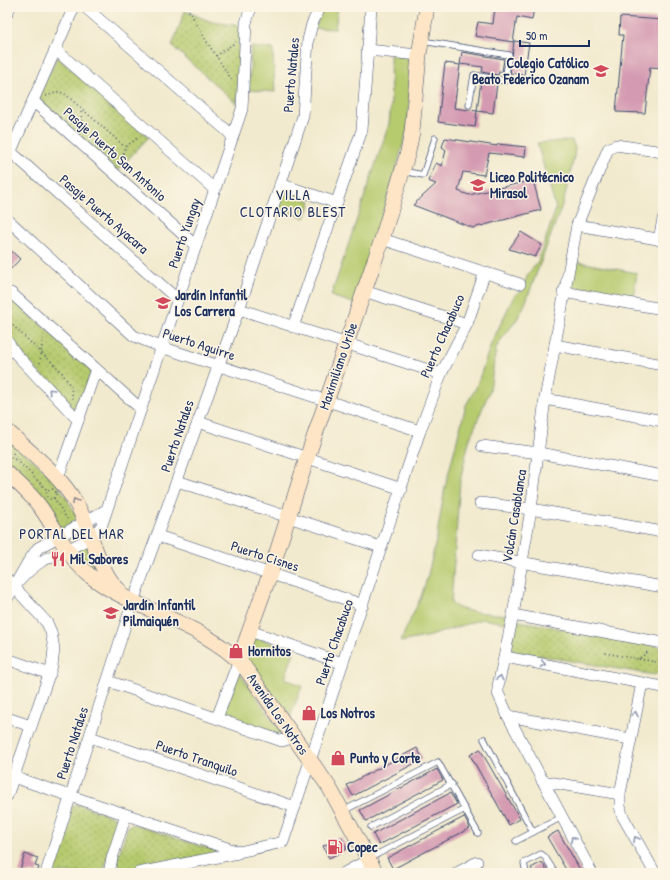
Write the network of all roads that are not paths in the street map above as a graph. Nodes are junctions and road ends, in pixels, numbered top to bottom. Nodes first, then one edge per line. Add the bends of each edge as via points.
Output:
1 (74, 7) edge
2 (85, 7) edge
3 (251, 7) edge
4 (320, 7) edge
5 (371, 7) edge
6 (427, 7) edge
7 (420, 48) junction
8 (56, 50) junction
9 (367, 50) junction
10 (33, 101) junction
11 (469, 105) dead end
12 (234, 136) junction
13 (435, 138) dead end
14 (663, 152) edge
15 (9, 156) edge
16 (402, 171) junction
17 (280, 184) junction
18 (214, 189) junction
19 (337, 203) junction
20 (663, 219) edge
21 (7, 220) edge
22 (577, 225) junction
23 (382, 240) junction
24 (661, 240) edge
25 (196, 246) junction
26 (485, 272) junction
27 (520, 284) dead end
28 (364, 291) junction
29 (7, 292) edge
30 (563, 292) junction
31 (177, 299) junction
32 (239, 309) junction
33 (663, 309) edge
34 (467, 324) junction
35 (293, 327) junction
36 (7, 342) edge
37 (346, 344) junction
38 (555, 345) junction
39 (161, 347) junction
40 (663, 364) edge
41 (217, 365) junction
42 (96, 369) junction
43 (441, 374) junction
44 (545, 399) junction
45 (326, 402) junction
46 (141, 409) junction
47 (78, 420) junction
48 (663, 421) edge
49 (198, 422) junction
50 (7, 431) edge
51 (420, 431) junction
52 (482, 446) dead end
53 (539, 453) junction
54 (307, 458) junction
55 (7, 473) edge
56 (663, 476) edge
57 (58, 478) junction
58 (177, 481) junction
59 (402, 489) junction
60 (480, 503) dead end
61 (531, 509) junction
62 (288, 517) junction
63 (89, 529) junction
64 (663, 532) edge
65 (59, 536) junction
66 (158, 536) junction
67 (381, 547) junction
68 (67, 550) junction
69 (479, 555) dead end
70 (522, 562) junction
71 (270, 574) junction
72 (11, 583) edge
73 (663, 587) edge
74 (7, 599) edge
75 (134, 601) junction
76 (363, 605) junction
77 (513, 615) junction
78 (250, 630) junction
79 (661, 643) edge
80 (505, 657) junction
81 (7, 659) edge
82 (239, 660) junction
83 (342, 663) junction
84 (50, 674) junction
85 (108, 681) junction
86 (642, 683) junction
87 (663, 684) edge
88 (508, 716) junction
89 (7, 718) edge
90 (217, 718) junction
91 (31, 726) junction
92 (90, 737) junction
93 (295, 737) junction
94 (484, 739) dead end
95 (630, 739) junction
96 (310, 759) junction
97 (10, 776) edge
98 (542, 780) junction
99 (452, 784) junction
100 (620, 794) junction
101 (71, 795) junction
102 (7, 796) edge
103 (295, 807) junction
104 (465, 809) junction
105 (343, 811) junction
106 (126, 815) junction
107 (562, 817) junction
108 (371, 827) dead end
109 (533, 832) junction
110 (478, 834) dead end
111 (516, 841) dead end
112 (239, 852) junction
113 (368, 860) junction
114 (478, 862) dead end
115 (46, 873) edge
116 (109, 873) edge
117 (138, 873) edge
118 (344, 873) edge
119 (376, 873) edge
120 (457, 873) edge
121 (526, 873) edge
122 (555, 873) edge
123 (592, 873) edge
124 (654, 873) edge

1 - 8 street
2 - 12 street
3 - 12 street, Puerto Yungay via 247,16 245,36 244,94
4 - 17 street, Puerto Natales via 308,40 304,116
5 - 9 street
6 - 7 main road, Maximiliano Uribe
7 - 9 street
7 - 11 lane via 509,55 505,81 474,75
7 - 16 main road, Maximiliano Uribe via 412,132
8 - 10 street
8 - 18 street
9 - 19 street via 362,130
10 - 15 street
10 - 25 street, Pasaje Puerto San Antonio
12 - 18 street, Puerto Yungay
13 - 16 lane via 423,175
14 - 22 street, Volcán Casablanca via 616,145 608,149
15 - 31 street, Pasaje Puerto Ayacara
16 - 23 main road, Maximiliano Uribe
17 - 19 street
17 - 32 street, Puerto Natales
18 - 25 street, Puerto Yungay
19 - 35 street
20 - 24 street
21 - 39 street, Puerto Aguirre via 134,336
22 - 24 street
22 - 30 street, Volcán Casablanca
23 - 26 street
23 - 28 main road, Maximiliano Uribe
25 - 31 street, Puerto Yungay
26 - 27 street
26 - 34 street, Puerto Chacabuco
28 - 34 street
28 - 37 main road, Maximiliano Uribe
29 - 42 street
30 - 33 street
30 - 38 street, Volcán Casablanca
31 - 39 street, Puerto Yungay
32 - 35 street
32 - 41 street, Puerto Natales
34 - 43 street, Puerto Chacabuco
35 - 37 street
47 -> 36 street
37 - 43 street
37 - 45 main road, Maximiliano Uribe
38 - 40 street
38 - 44 street, Volcán Casablanca
39 - 41 street, Puerto Aguirre
39 - 46 street, Puerto Yungay
41 - 45 street, Puerto Aguirre
41 - 49 street, Puerto Natales
42 - 46 street
42 - 47 street
43 - 51 street, Puerto Chacabuco
44 - 48 street
44 - 53 street, Volcán Casablanca
45 - 51 street, Puerto Aguirre
45 - 54 main road, Maximiliano Uribe
46 - 63 street, Puerto Yungay via 101,528
47 - 57 street
49 - 54 street
49 - 58 street, Puerto Natales
50 - 57 main road, Avenida Los Notros
51 - 59 street, Puerto Chacabuco
52 - 53 street
53 - 56 street
53 - 61 street, Volcán Casablanca
54 - 59 street
54 - 62 main road, Maximiliano Uribe
55 - 65 main road, Avenida Los Notros via 37,502
63 -> 57 main road, Avenida Los Notros
58 - 62 street
58 - 66 street, Puerto Natales
59 - 67 street, Puerto Chacabuco
60 - 61 street
61 - 64 street
61 - 70 street, Volcán Casablanca
62 - 67 street
62 - 71 main road, Maximiliano Uribe
63 - 65 street
63 - 68 street
63 - 75 main road, Avenida Los Notros via 111,582
65 - 68 main road, Avenida Los Notros
65 - 72 street via 36,551
66 - 71 street, Puerto Cisnes
66 - 75 street, Puerto Natales
67 - 76 street, Puerto Chacabuco
68 - 72 street via 41,562
68 - 75 main road, Avenida Los Notros via 79,566 93,578
69 - 70 street
70 - 73 street
70 - 77 street, Volcán Casablanca
71 - 76 street, Puerto Cisnes
71 - 78 main road, Maximiliano Uribe
72 - 74 street
72 - 84 street via 42,616 51,632 54,649
75 - 82 main road, Avenida Los Notros via 207,637
75 - 85 street, Puerto Natales
76 - 83 street, Puerto Chacabuco
77 - 79 street
77 - 80 street, Volcán Casablanca
78 - 82 main road, Maximiliano Uribe
78 - 83 street
80 -> 86 street
88 -> 80 street, Volcán Casablanca via 498,693
81 - 84 street
82 - 90 street, Maximiliano Uribe
82 - 93 main road, Avenida Los Notros
83 - 96 street, Puerto Chacabuco
84 - 91 street
85 - 90 street
85 - 92 street, Puerto Natales
86 - 87 street
95 -> 86 street
88 - 95 street
88 - 98 street, Volcán Casablanca
89 - 91 street
90 - 93 street via 282,741
91 - 97 street
92 - 101 street, Puerto Natales
92 - 103 street, Puerto Tranquilo
93 - 96 main road, Avenida Los Notros
94 - 109 lane
95 - 100 street
96 - 103 street, Puerto Chacabuco
96 - 105 main road, Avenida Los Notros
97 - 101 street
97 - 102 street
98 - 100 street
98 - 107 street, Volcán Casablanca
99 - 104 lane
99 - 105 lane via 440,763 436,762
99 - 108 lane
124 -> 100 street via 622,815
101 - 106 street
101 - 115 street, Puerto Natales
103 - 112 street, Puerto Chacabuco via 283,842
104 - 110 lane
104 - 113 lane
105 - 113 main road, Avenida Los Notros
106 - 112 street
106 - 116 street
107 - 109 lane
123 -> 107 street, Volcán Casablanca
109 - 111 lane
112 - 117 street
113 - 118 street
113 - 119 main road, Avenida Los Notros
114 - 120 street
121 - 122 lane via 524,863 541,854

